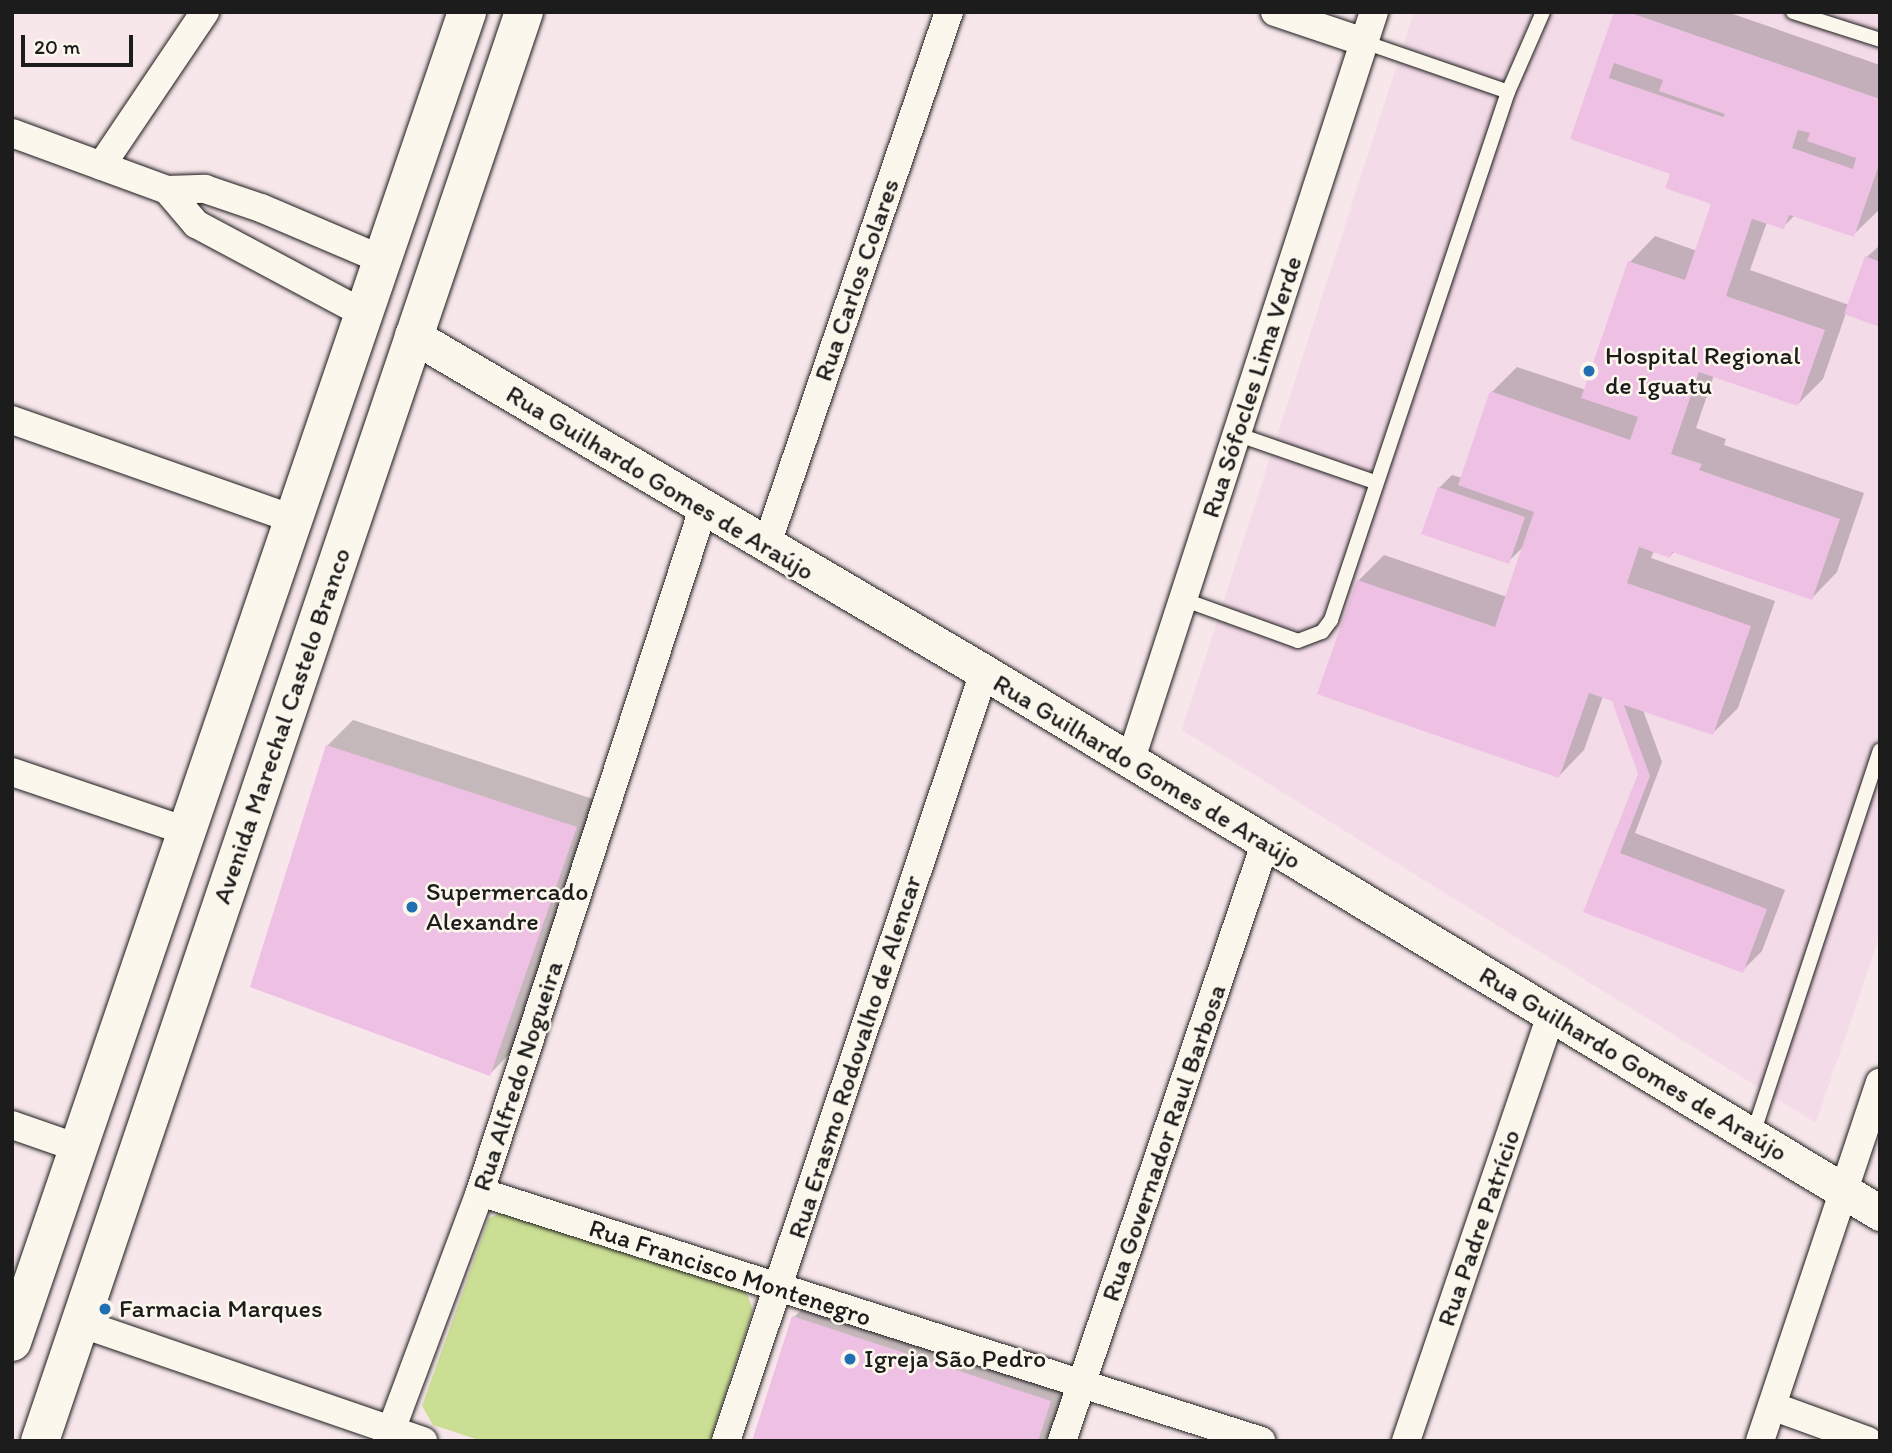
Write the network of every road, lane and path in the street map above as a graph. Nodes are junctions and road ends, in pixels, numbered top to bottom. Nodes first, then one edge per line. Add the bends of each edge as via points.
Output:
1 (205, 12) edge
2 (467, 12) edge
3 (524, 12) edge
4 (948, 12) edge
5 (1275, 12) edge
6 (1374, 12) edge
7 (1543, 12) edge
8 (1793, 12) edge
9 (1880, 40) edge
10 (1364, 42) junction
11 (1508, 92) junction
12 (12, 133) edge
13 (101, 166) junction
14 (167, 190) junction
15 (383, 260) junction
16 (363, 313) junction
17 (412, 335) junction
18 (12, 420) edge
19 (1236, 434) junction
20 (1375, 482) junction
21 (703, 509) junction
22 (293, 519) junction
23 (766, 547) junction
24 (1185, 600) junction
25 (984, 672) junction
26 (1880, 751) edge
27 (1130, 762) junction
28 (12, 772) edge
29 (189, 832) junction
30 (1265, 845) junction
31 (1551, 1015) junction
32 (1880, 1083) edge
33 (12, 1125) edge
34 (1753, 1134) junction
35 (78, 1149) junction
36 (1843, 1191) junction
37 (480, 1192) junction
38 (1880, 1213) edge
39 (778, 1290) junction
40 (80, 1323) junction
41 (12, 1342) edge
42 (1083, 1382) junction
43 (1772, 1406) junction
44 (389, 1435) edge
45 (40, 1441) edge
46 (423, 1441) edge
47 (726, 1441) edge
48 (1062, 1441) edge
49 (1261, 1441) edge
50 (1406, 1441) edge
51 (1760, 1441) edge
52 (1868, 1441) edge

1 - 13 street
2 - 15 main road, Avenida Marechal Castelo Branco
3 - 17 main road, Avenida Marechal Castelo Branco
4 - 23 street, Rua Carlos Colares
5 - 10 street
6 - 10 street, Rua Sófocles Lima Verde
7 - 11 lane
8 - 9 lane
10 - 11 lane
10 - 19 street, Rua Sófocles Lima Verde
11 - 20 lane
12 - 13 street
13 - 14 street
14 - 15 street via 205,189
14 - 16 street via 196,225
15 - 16 main road, Avenida Marechal Castelo Branco
16 - 22 main road, Avenida Marechal Castelo Branco
17 - 21 street, Rua Guilhardo Gomes de Araújo
17 - 40 main road, Avenida Marechal Castelo Branco
18 - 22 street
19 - 20 lane
19 - 24 street, Rua Sófocles Lima Verde
20 - 24 lane via 1331,620 1322,632 1297,641
21 - 23 street, Rua Guilhardo Gomes de Araújo
21 - 37 street, Rua Alfredo Nogueira
22 - 29 main road, Avenida Marechal Castelo Branco
23 - 25 street, Rua Guilhardo Gomes de Araújo
24 - 27 street, Rua Sófocles Lima Verde
25 - 27 street, Rua Guilhardo Gomes de Araújo
25 - 39 street, Rua Erasmo Rodovalho de Alencar
26 - 34 lane
27 - 30 street, Rua Guilhardo Gomes de Araújo
28 - 29 street
29 - 35 main road, Avenida Marechal Castelo Branco
30 - 31 street, Rua Guilhardo Gomes de Araújo
30 - 42 street, Rua Governador Raul Barbosa
31 - 34 street, Rua Guilhardo Gomes de Araújo
31 - 50 street, Rua Padre Patrício
32 - 36 street
33 - 35 street
34 - 36 street, Rua Guilhardo Gomes de Araújo
35 - 41 main road, Avenida Marechal Castelo Branco
36 - 38 street, Rua Guilhardo Gomes de Araújo
36 - 43 street
37 - 39 street, Rua Francisco Montenegro
37 - 44 street, Rua Alfredo Nogueira
39 - 42 street, Rua Francisco Montenegro
39 - 47 street, Rua Erasmo Rodovalho de Alencar
40 - 44 street
40 - 45 main road, Avenida Marechal Castelo Branco
42 - 48 street, Rua Governador Raul Barbosa
42 - 49 street, Rua Francisco Montenegro
43 - 51 street
43 - 52 street
44 - 46 street

